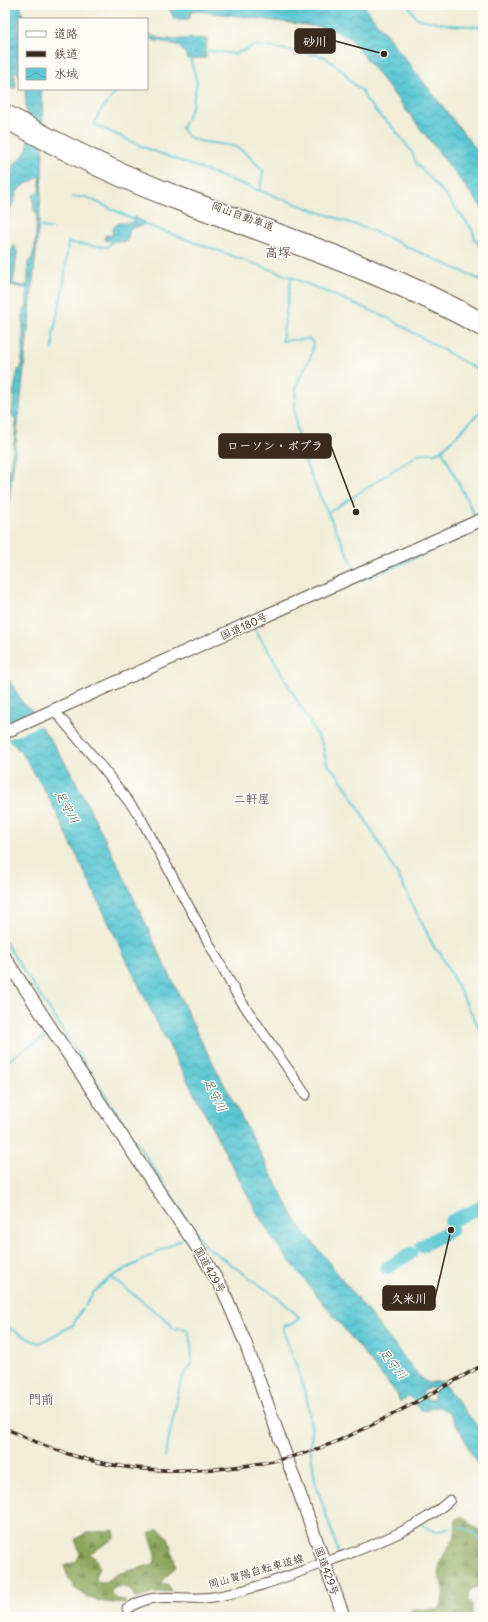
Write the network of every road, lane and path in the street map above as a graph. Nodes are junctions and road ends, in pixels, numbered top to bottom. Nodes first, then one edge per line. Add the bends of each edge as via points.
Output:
1 (5, 110) edge
2 (5, 122) edge
3 (69, 151) junction
4 (483, 319) edge
5 (483, 332) edge
6 (483, 519) edge
7 (51, 712) junction
8 (5, 732) edge
9 (5, 958) edge
10 (306, 1095) dead end
11 (450, 1500) dead end
12 (325, 1564) junction
13 (127, 1609) dead end
14 (344, 1617) edge

1 - 3 highway, 岡山自動車道
2 - 3 highway, 岡山自動車道
3 - 4 highway, 岡山自動車道 via 369,264
3 - 5 highway, 岡山自動車道 via 179,204 365,274 418,297
6 - 7 highway, 国道180号
7 - 8 highway, 国道180号
7 - 10 street via 105,771 138,816 237,995
9 - 12 highway, 国道429号 via 223,1290 245,1342
11 - 12 street, 岡山賀陽自転車道線 via 384,1540
12 - 13 street, 岡山賀陽自転車道線 via 213,1597 153,1598 137,1602
12 - 14 highway, 国道429号

